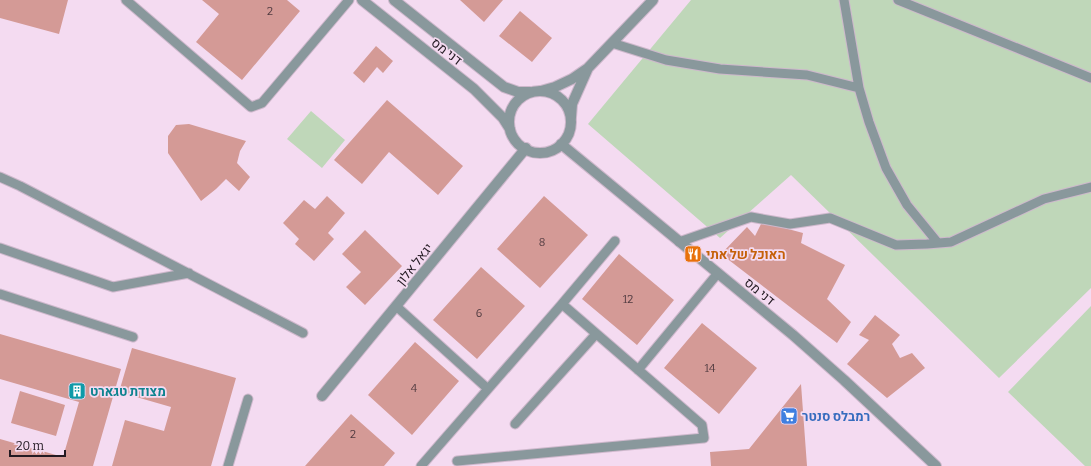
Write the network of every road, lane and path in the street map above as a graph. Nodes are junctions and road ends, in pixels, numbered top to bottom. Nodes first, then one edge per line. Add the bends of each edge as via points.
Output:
1 (126, 0) edge
2 (349, 0) edge
3 (362, 0) edge
4 (394, 0) edge
5 (653, 0) edge
6 (844, 0) edge
7 (898, 0) edge
8 (612, 43) junction
9 (588, 68) junction
10 (1091, 78) edge
11 (859, 88) junction
12 (541, 91) junction
13 (530, 92) junction
14 (571, 118) junction
15 (510, 129) junction
16 (561, 144) junction
17 (526, 148) junction
18 (0, 177) edge
19 (1091, 187) edge
20 (615, 241) dead end
21 (679, 242) junction
22 (938, 243) junction
23 (0, 248) edge
24 (189, 273) junction
25 (718, 273) junction
26 (0, 294) edge
27 (562, 304) junction
28 (396, 306) junction
29 (303, 332) dead end
30 (596, 334) junction
31 (133, 336) dead end
32 (638, 370) junction
33 (488, 389) junction
34 (322, 396) dead end
35 (248, 399) dead end
36 (515, 424) dead end
37 (457, 461) dead end
38 (228, 466) edge
39 (421, 466) edge
40 (936, 466) edge

1 - 2 lane via 251,107 262,103
3 - 15 street, דני מס via 474,89
4 - 13 street, דני מס via 504,87 518,92
5 - 8 street
6 - 11 lane
7 - 10 lane
8 - 9 street
8 - 11 lane via 666,60 720,69 807,75
9 - 12 street via 572,80
9 - 14 street via 572,104
11 - 22 lane via 886,168 907,205
12 - 13 street
12 - 14 street via 551,93 560,99 567,107
13 - 15 street via 519,99 512,108
14 - 16 street via 570,128
15 - 17 street via 514,139
16 - 17 street via 552,150 542,152
16 - 21 street, דני מס
17 - 28 street, יגאל אלון
18 - 24 lane
19 - 22 lane via 1044,199 951,242
20 - 27 lane
21 - 22 lane via 751,217 790,224 830,218 896,246
21 - 25 street, דני מס
23 - 24 lane via 113,287
24 - 29 lane
25 - 32 lane
25 - 40 street, דני מס via 844,380
26 - 31 lane
27 - 30 lane
27 - 33 lane
28 - 33 lane
28 - 34 street, יגאל אלון
30 - 32 lane
30 - 36 lane
32 - 37 lane via 702,425 704,438
33 - 39 lane
35 - 38 lane

